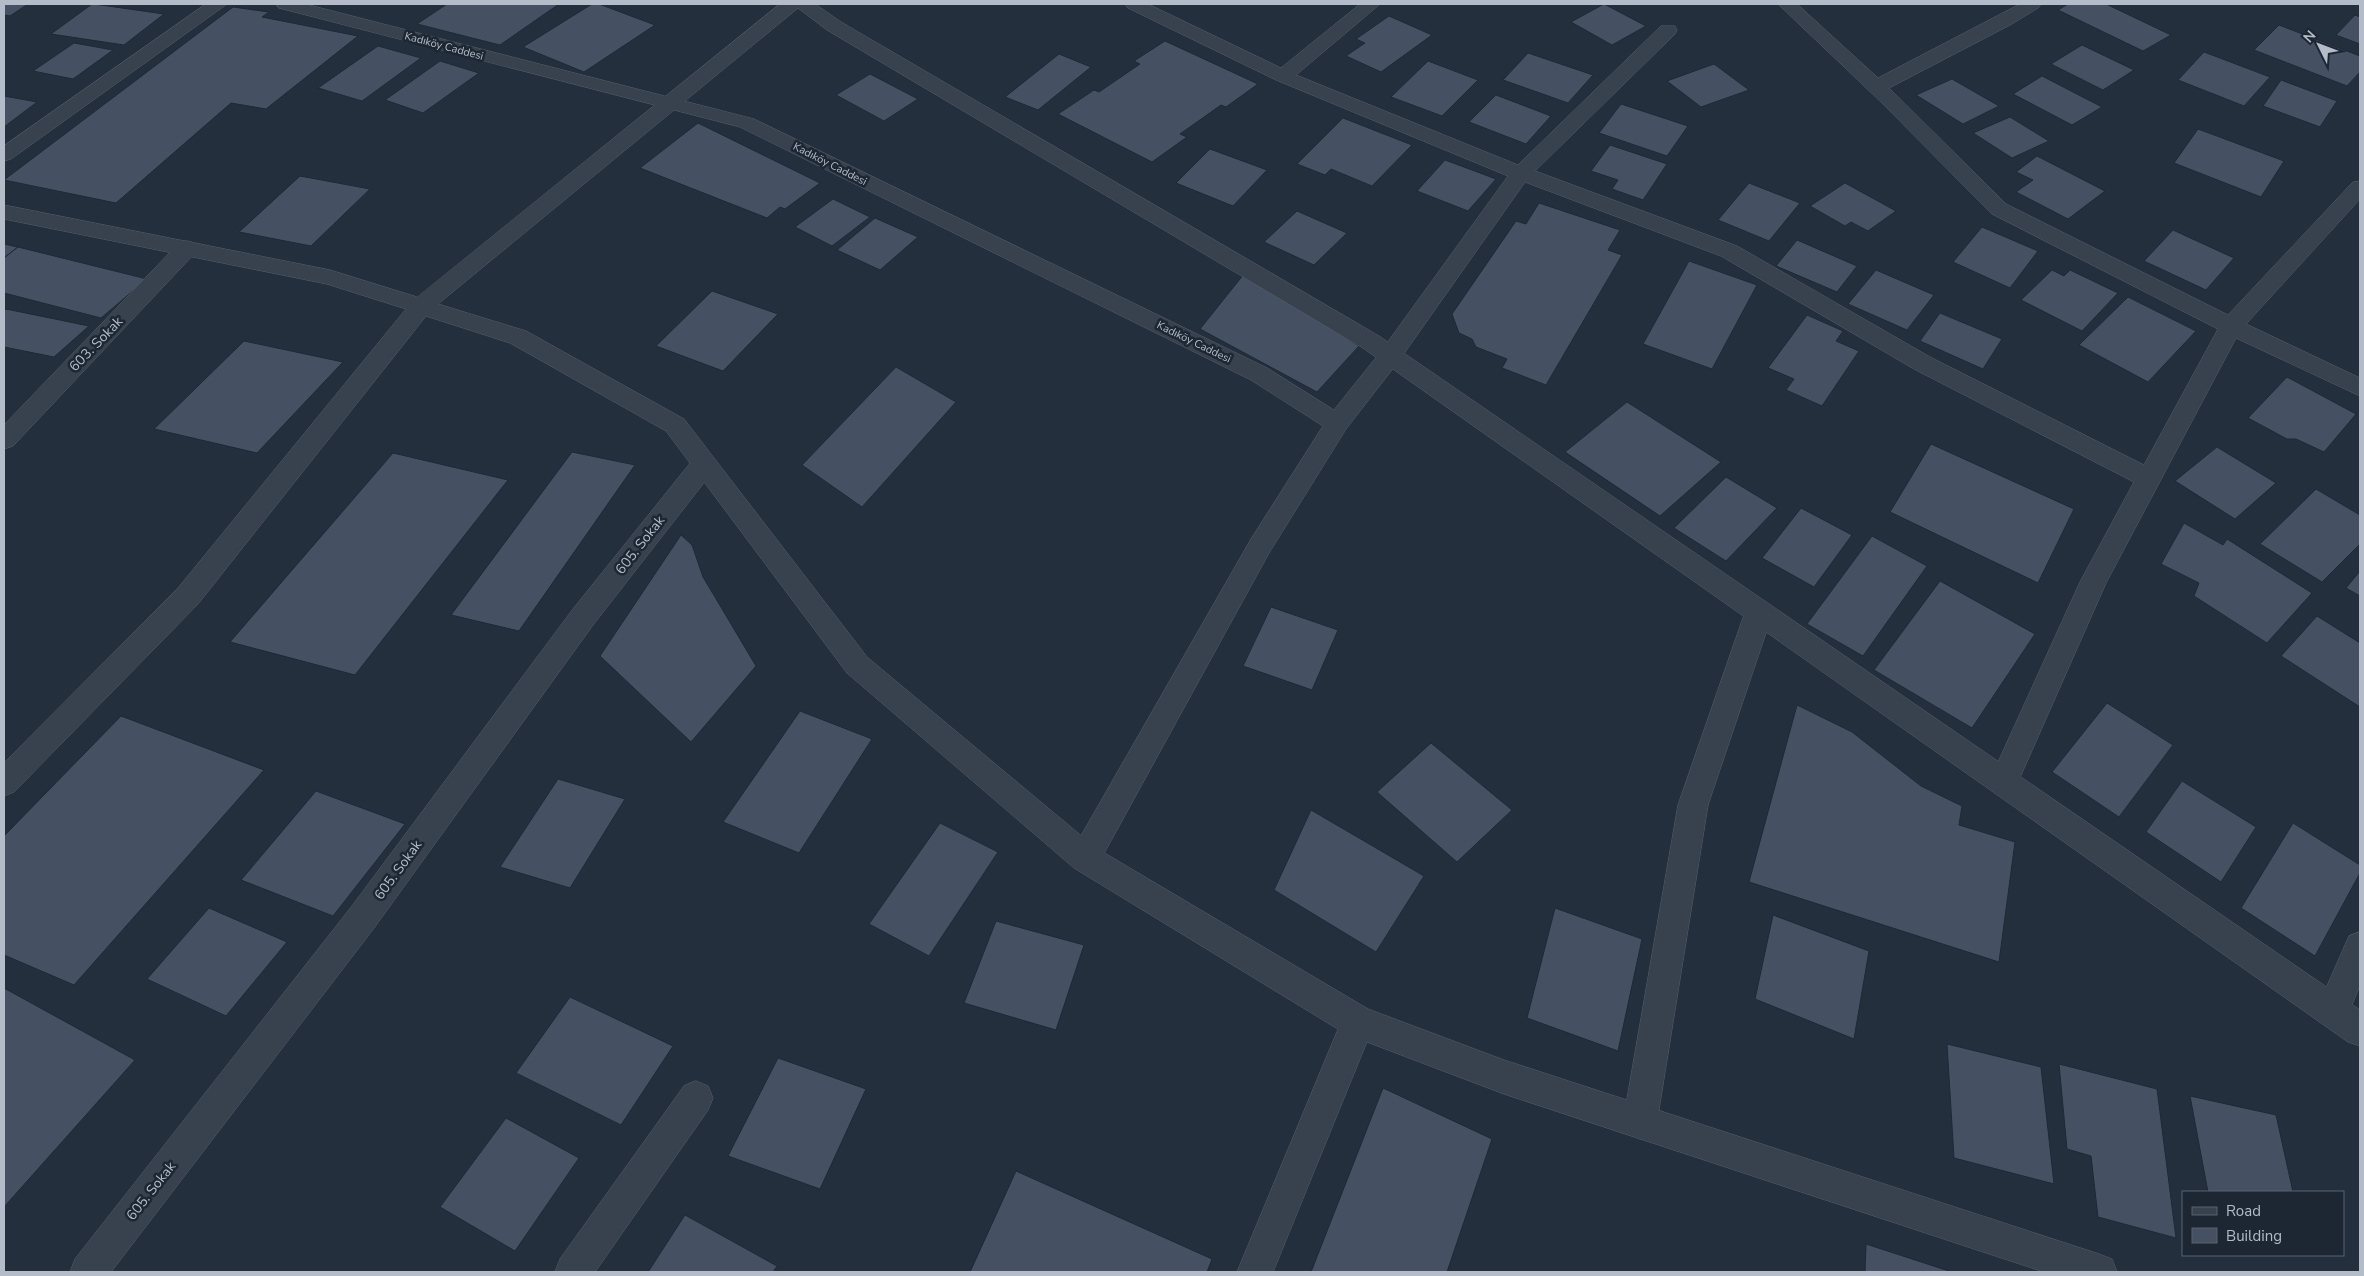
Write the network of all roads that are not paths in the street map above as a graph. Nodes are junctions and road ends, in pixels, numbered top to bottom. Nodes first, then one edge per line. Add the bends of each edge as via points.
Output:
1 (218, 4) edge
2 (285, 4) edge
3 (790, 4) edge
4 (804, 4) edge
5 (1134, 4) edge
6 (1371, 4) edge
7 (1787, 4) edge
8 (2032, 4) edge
9 (1668, 30) dead end
10 (1283, 76) junction
11 (1876, 87) junction
12 (670, 103) junction
13 (4, 155) edge
14 (1520, 174) junction
15 (2360, 187) edge
16 (4, 212) edge
17 (187, 248) junction
18 (421, 306) junction
19 (2230, 326) junction
20 (1390, 356) junction
21 (2360, 388) edge
22 (1337, 423) junction
23 (4, 440) edge
24 (704, 464) junction
25 (2148, 478) junction
26 (1759, 612) junction
27 (2004, 782) junction
28 (4, 783) edge
29 (1085, 858) junction
30 (2360, 947) edge
31 (2333, 1011) junction
32 (1358, 1022) junction
33 (2360, 1030) edge
34 (696, 1098) dead end
35 (1640, 1122) junction
36 (88, 1272) edge
37 (573, 1272) edge
38 (1255, 1272) edge
39 (2098, 1272) edge

1 - 13 street
2 - 12 street, Kadıköy Caddesi
3 - 12 street
4 - 20 street via 834,26
5 - 10 street
6 - 10 street
7 - 11 street
8 - 11 street via 2004,22
9 - 14 street
10 - 14 street
11 - 19 street via 1999,209
12 - 18 street
12 - 22 street, Kadıköy Caddesi via 747,122 1259,374
14 - 20 street
14 - 25 street via 1729,251 1922,363
15 - 19 street
16 - 17 street
17 - 18 street via 330,277
17 - 23 street, 603. Sokak
18 - 24 street via 536,347 675,425
18 - 28 street via 188,596
19 - 21 street
19 - 25 street
20 - 22 street
20 - 26 street
22 - 29 street via 1260,546
24 - 29 street via 857,666
24 - 36 street, 605. Sokak via 583,617 363,918
25 - 27 street via 2093,582
26 - 27 street
26 - 35 street via 1692,805
27 - 31 street
29 - 32 street
30 - 31 street
31 - 33 street
32 - 35 street via 1504,1077
32 - 38 street
34 - 37 street
35 - 39 street

